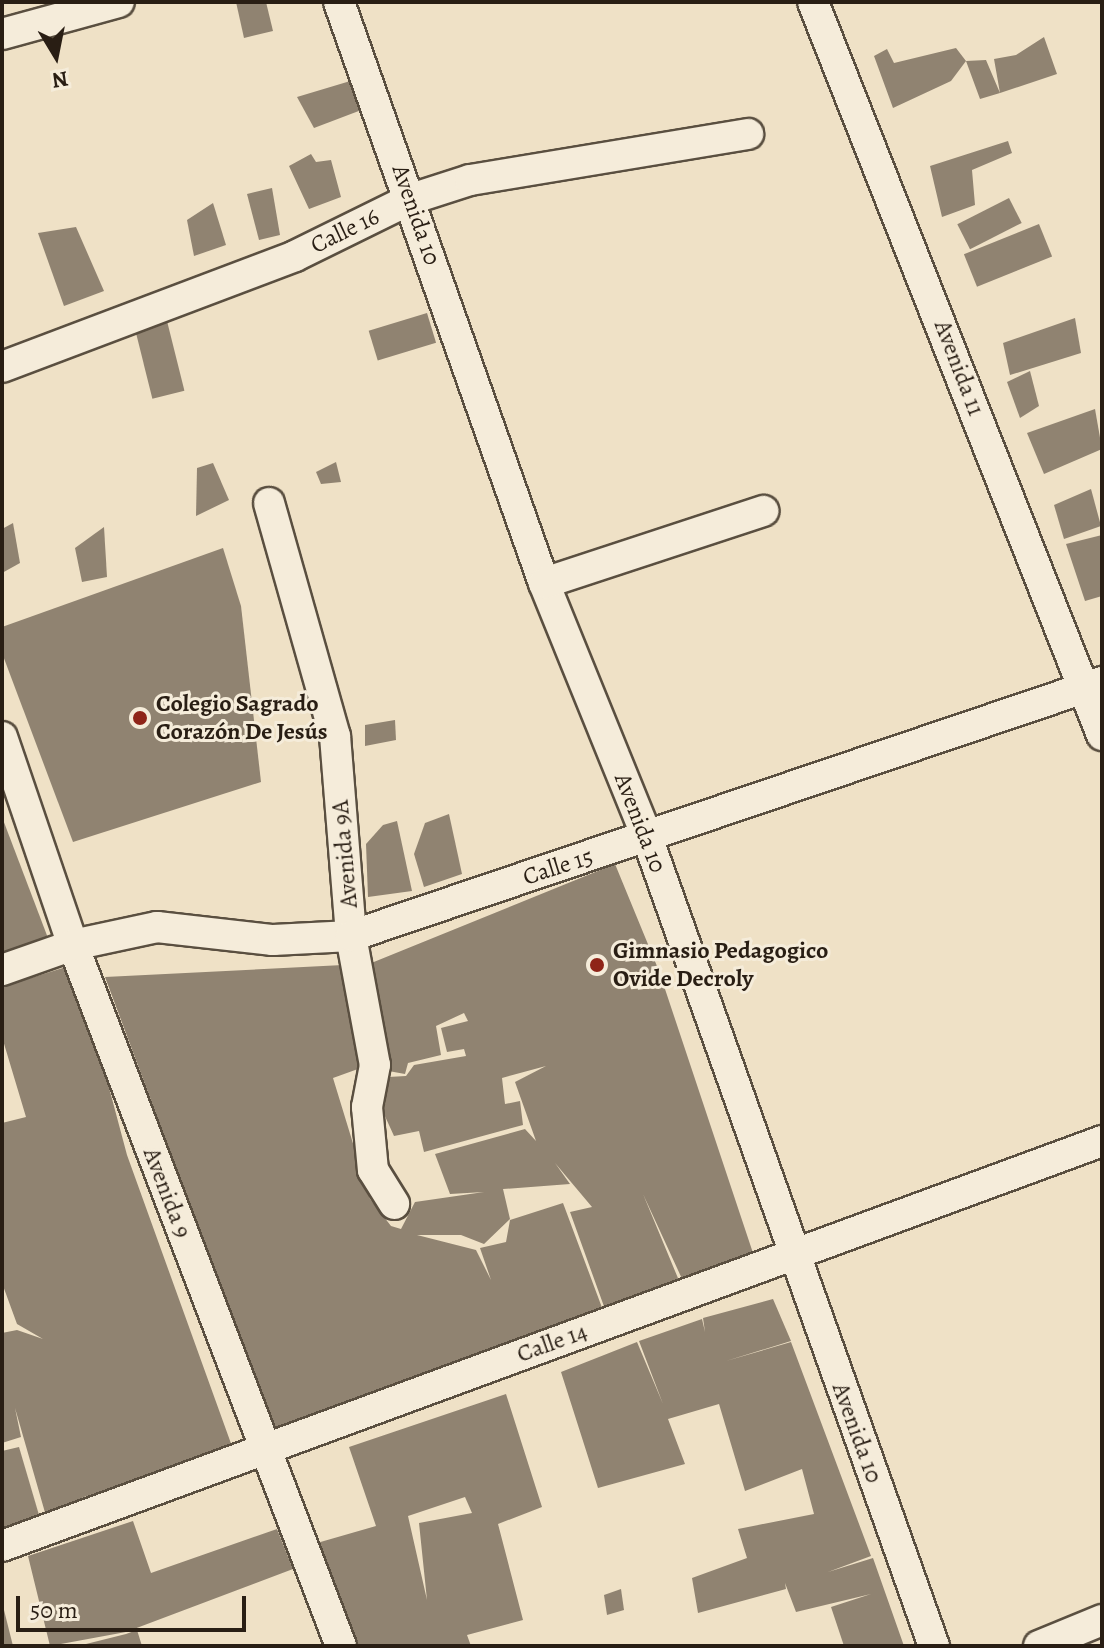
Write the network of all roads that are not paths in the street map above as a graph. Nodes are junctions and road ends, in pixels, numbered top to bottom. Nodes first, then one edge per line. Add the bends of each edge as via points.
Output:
1 (119, 2) edge
2 (339, 2) edge
3 (813, 2) edge
4 (2, 34) edge
5 (748, 134) dead end
6 (411, 199) junction
7 (2, 367) edge
8 (269, 503) dead end
9 (763, 511) dead end
10 (544, 583) junction
11 (1093, 685) edge
12 (1102, 735) edge
13 (2, 737) edge
14 (647, 837) junction
15 (351, 936) junction
16 (73, 945) junction
17 (2, 970) edge
18 (1102, 1141) edge
19 (394, 1204) dead end
20 (793, 1255) junction
21 (263, 1448) junction
22 (2, 1546) edge
23 (1102, 1620) edge
24 (341, 1646) edge
25 (934, 1646) edge
26 (1039, 1646) edge

1 - 4 street
2 - 6 street, Avenida 10
3 - 11 street, Avenida 11
5 - 6 street, Calle 16 via 533,168
6 - 7 street, Calle 16 via 295,256
6 - 10 street, Avenida 10
8 - 15 street, Avenida 9A via 335,736
9 - 10 street
10 - 14 street, Avenida 10
11 - 12 street, Avenida 11
11 - 14 street, Calle 15
13 - 16 street, Avenida 9
14 - 15 street, Calle 15
14 - 20 street, Avenida 10
15 - 16 street, Calle 15 via 273,940 157,927
15 - 19 street, Avenida 9A via 375,1065 367,1107 373,1170
16 - 17 street, Calle 15
16 - 21 street, Avenida 9
18 - 20 street, Calle 14
20 - 21 street, Calle 14
20 - 25 street, Avenida 10
21 - 22 street, Calle 14
21 - 24 street, Avenida 9
23 - 26 street

